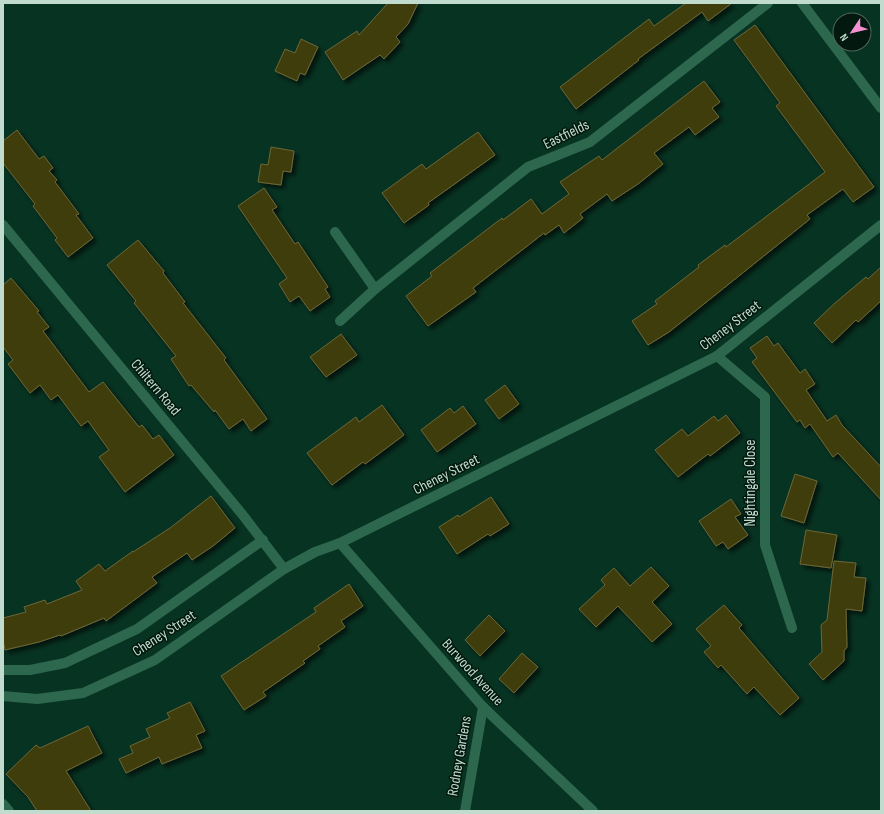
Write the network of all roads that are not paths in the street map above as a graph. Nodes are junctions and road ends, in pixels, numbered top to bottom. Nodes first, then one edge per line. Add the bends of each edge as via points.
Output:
1 (768, 3) edge
2 (802, 3) edge
3 (881, 108) edge
4 (3, 225) edge
5 (881, 225) edge
6 (335, 232) dead end
7 (375, 289) junction
8 (340, 320) dead end
9 (718, 356) junction
10 (263, 540) junction
11 (340, 544) junction
12 (284, 569) junction
13 (792, 628) dead end
14 (3, 670) edge
15 (3, 696) edge
16 (482, 707) junction
17 (3, 804) edge
18 (9, 811) edge
19 (465, 811) edge
20 (593, 811) edge

1 - 7 street, Eastfields via 590,142 528,167
2 - 3 street
4 - 10 street, Chiltern Road
5 - 9 street, Cheney Street
6 - 7 street
7 - 8 street, Eastfields
9 - 11 street, Cheney Street
9 - 13 street, Nightingale Close via 765,397 765,546
10 - 12 street, Chiltern Road
10 - 14 street, Cheney Street via 137,629 65,663 30,670
11 - 12 street, Cheney Street via 315,552
11 - 16 street, Burwood Avenue
12 - 15 street, Cheney Street via 154,660 84,693 37,699
16 - 19 street, Rodney Gardens
16 - 20 street, Burwood Avenue
17 - 18 street

